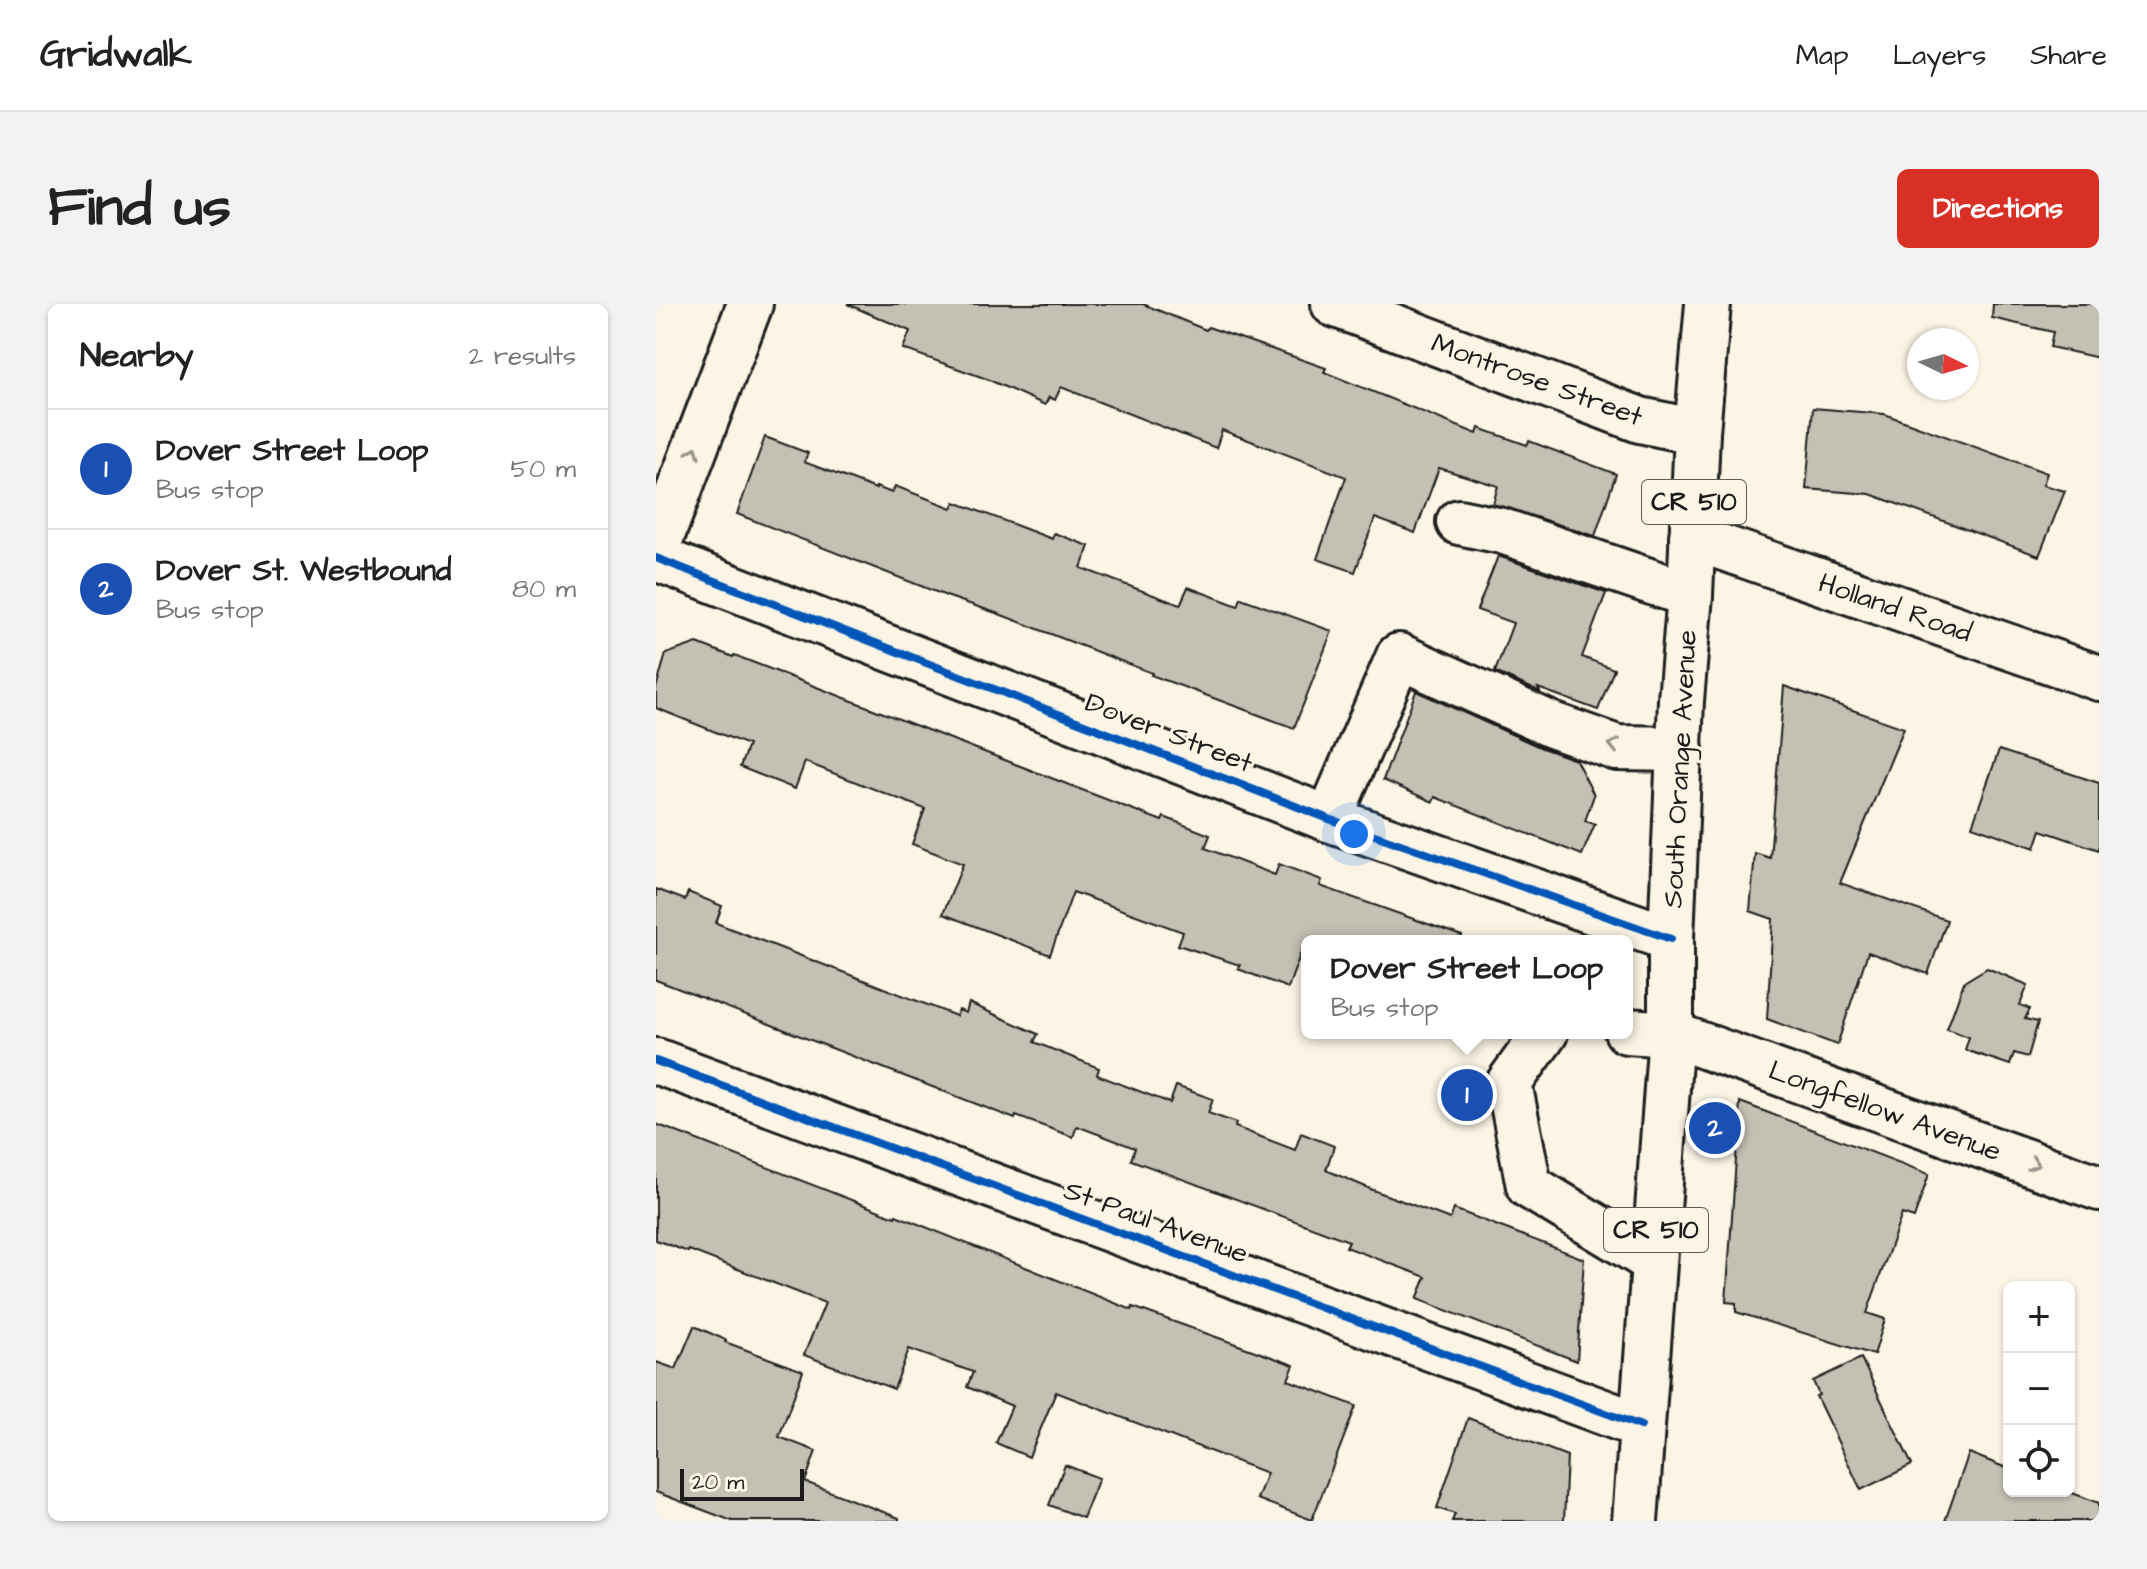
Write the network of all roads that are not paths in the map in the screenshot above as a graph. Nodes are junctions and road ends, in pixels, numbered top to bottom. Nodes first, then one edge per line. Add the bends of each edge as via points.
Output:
1 (750, 304) edge
2 (1334, 304) edge
3 (1708, 304) edge
4 (1697, 432) junction
5 (1459, 522) dead end
6 (1692, 537) junction
7 (656, 551) edge
8 (656, 558) edge
9 (1690, 595) junction
10 (2099, 678) edge
11 (1680, 749) junction
12 (1329, 819) junction
13 (1671, 939) junction
14 (1633, 1031) edge
15 (1671, 1034) junction
16 (1541, 1039) edge
17 (656, 1061) edge
18 (2099, 1188) edge
19 (1653, 1261) junction
20 (1641, 1426) junction
21 (1636, 1521) edge

7 -> 1 street
2 - 4 street, Montrose Street via 1640,420
3 - 4 street, South Orange Avenue / CR 510
4 - 6 street, South Orange Avenue / CR 510
5 - 9 street via 1502,531
6 - 9 street, South Orange Avenue / CR 510
6 - 10 street, Holland Road
8 - 12 street, Dover Street
9 - 11 street, South Orange Avenue / CR 510
11 -> 12 street via 1617,748 1552,725 1399,656
11 - 13 street, South Orange Avenue / CR 510
12 - 13 street, Dover Street
13 - 15 street, South Orange Avenue / CR 510
14 - 15 street, Longfellow Avenue
15 -> 18 street, Longfellow Avenue
15 - 19 street, South Orange Avenue / CR 510
16 - 19 street via 1509,1083 1529,1186
17 - 20 street, St Paul Avenue
19 - 20 street, South Orange Avenue / CR 510
20 - 21 street, South Orange Avenue / CR 510

